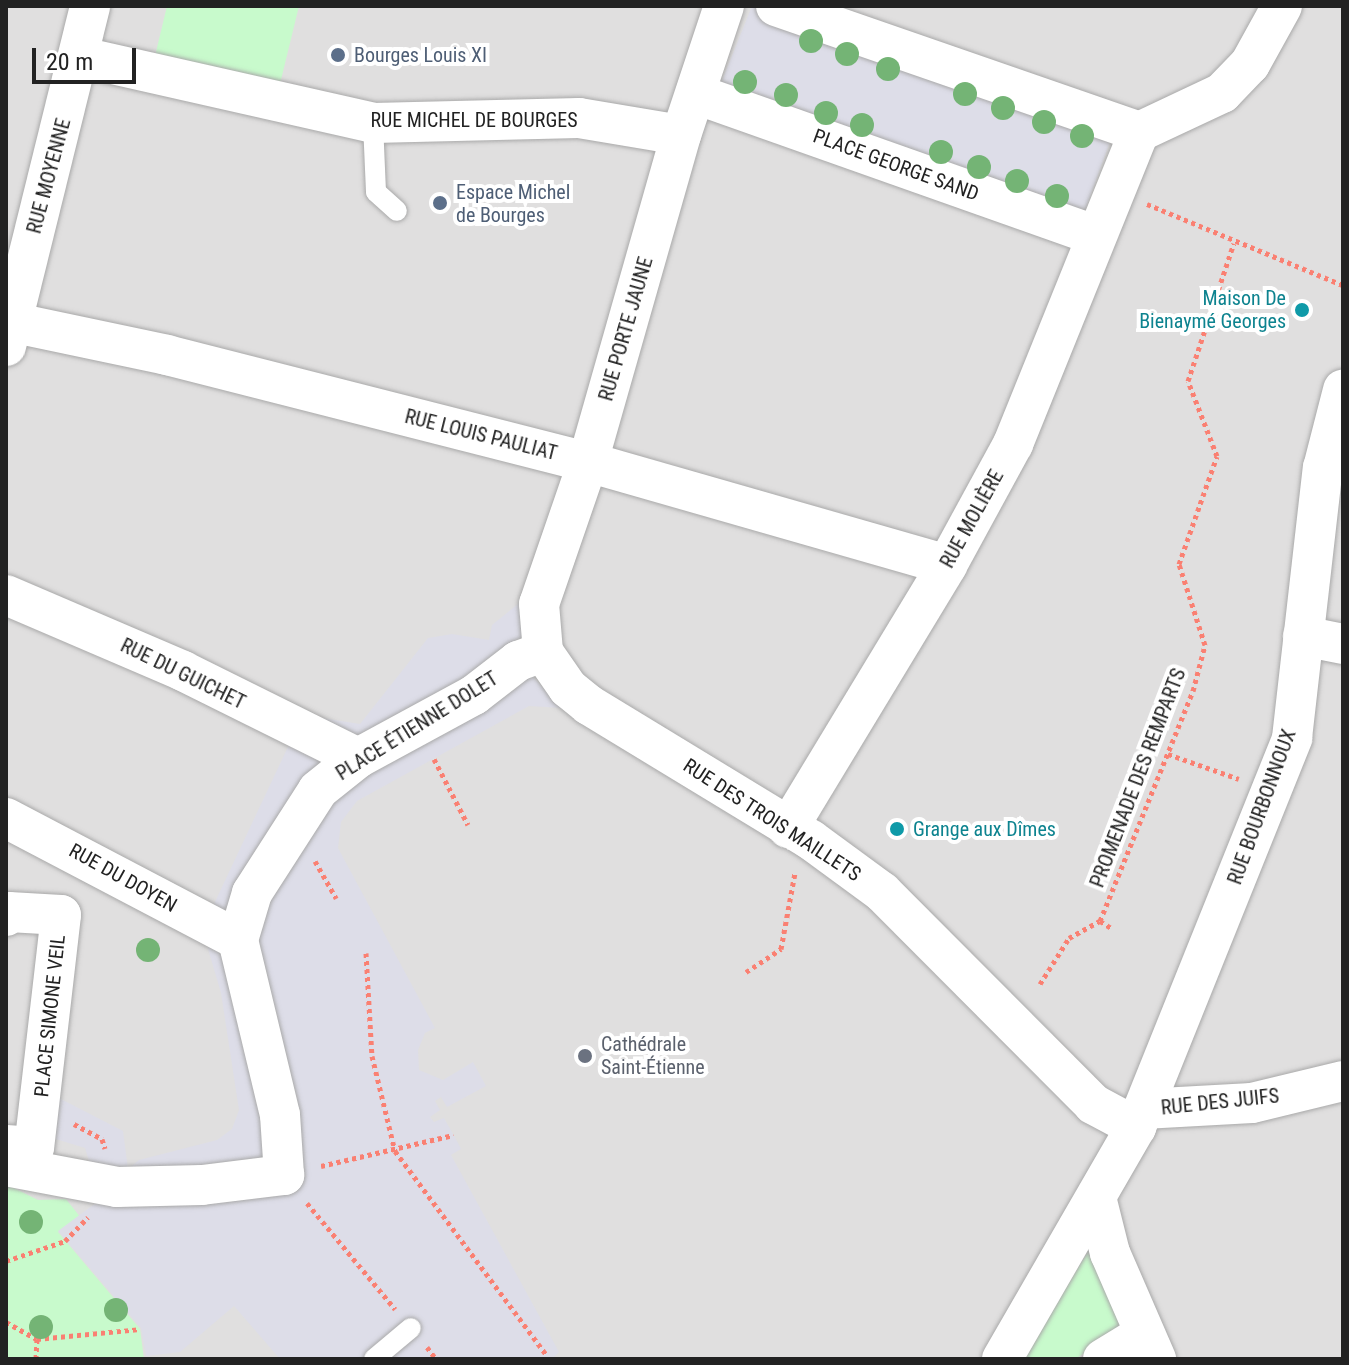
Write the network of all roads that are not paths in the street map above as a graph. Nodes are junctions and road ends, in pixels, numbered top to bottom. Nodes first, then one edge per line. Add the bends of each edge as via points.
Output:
1 (90, 6) edge
2 (724, 6) edge
3 (776, 6) edge
4 (1282, 6) edge
5 (81, 57) junction
6 (696, 94) junction
7 (373, 123) junction
8 (1139, 132) junction
9 (681, 135) junction
10 (397, 211) dead end
11 (1096, 236) junction
12 (8, 329) edge
13 (1343, 390) edge
14 (588, 462) junction
15 (947, 565) junction
16 (6, 595) edge
17 (1303, 636) junction
18 (1343, 644) edge
19 (543, 652) junction
20 (358, 758) junction
21 (6, 818) edge
22 (799, 834) junction
23 (6, 916) edge
24 (238, 940) junction
25 (1343, 1081) edge
26 (1140, 1118) junction
27 (6, 1145) edge
28 (6, 1166) edge
29 (1097, 1201) junction
30 (411, 1328) road end
31 (1150, 1347) edge
32 (374, 1359) edge
33 (1002, 1359) edge
34 (1103, 1359) edge

1 - 5 street, RUE MOYENNE
2 - 6 street, RUE PORTE JAUNE
3 - 8 street
4 - 8 street via 1250,64 1222,93
5 - 7 street, RUE MICHEL DE BOURGES
5 - 12 street, RUE MOYENNE
6 - 9 street, RUE PORTE JAUNE
6 - 11 street, PLACE GEORGE SAND
7 - 9 street, RUE MICHEL DE BOURGES via 579,118
7 - 10 lane via 376,192
8 - 11 street, RUE MOLIÈRE
9 - 14 street, RUE PORTE JAUNE
11 - 15 street, RUE MOLIÈRE via 1013,444
12 - 14 street, RUE LOUIS PAULIAT via 167,355
13 - 17 street, RUE BOURBONNOUX via 1323,468
14 - 15 street, RUE LOUIS PAULIAT
14 - 19 street, RUE PORTE JAUNE via 539,604
15 - 22 street, RUE MOLIÈRE
16 - 20 street, RUE DU GUICHET via 183,671
17 - 18 street
17 - 26 street, RUE BOURBONNOUX via 1292,738
19 - 20 street, PLACE ÉTIENNE DOLET via 518,661 474,695
19 - 22 street, RUE DES TROIS MAILLETS via 568,688 589,705
20 - 24 street, PLACE ÉTIENNE DOLET via 318,790 288,831 252,893
21 - 24 street, RUE DU DOYEN
22 - 26 street, RUE DES TROIS MAILLETS via 882,892 1093,1104
23 - 27 street, PLACE SIMONE VEIL via 61,915 34,1147
24 - 28 street via 280,1115 284,1175 202,1185 117,1187
25 - 26 street, RUE DES JUIFS via 1252,1103
26 - 29 street, RUE BOURBONNOUX
29 - 31 street via 1110,1253
29 - 33 street, RUE BOURBONNOUX
30 - 32 lane
31 - 34 street

